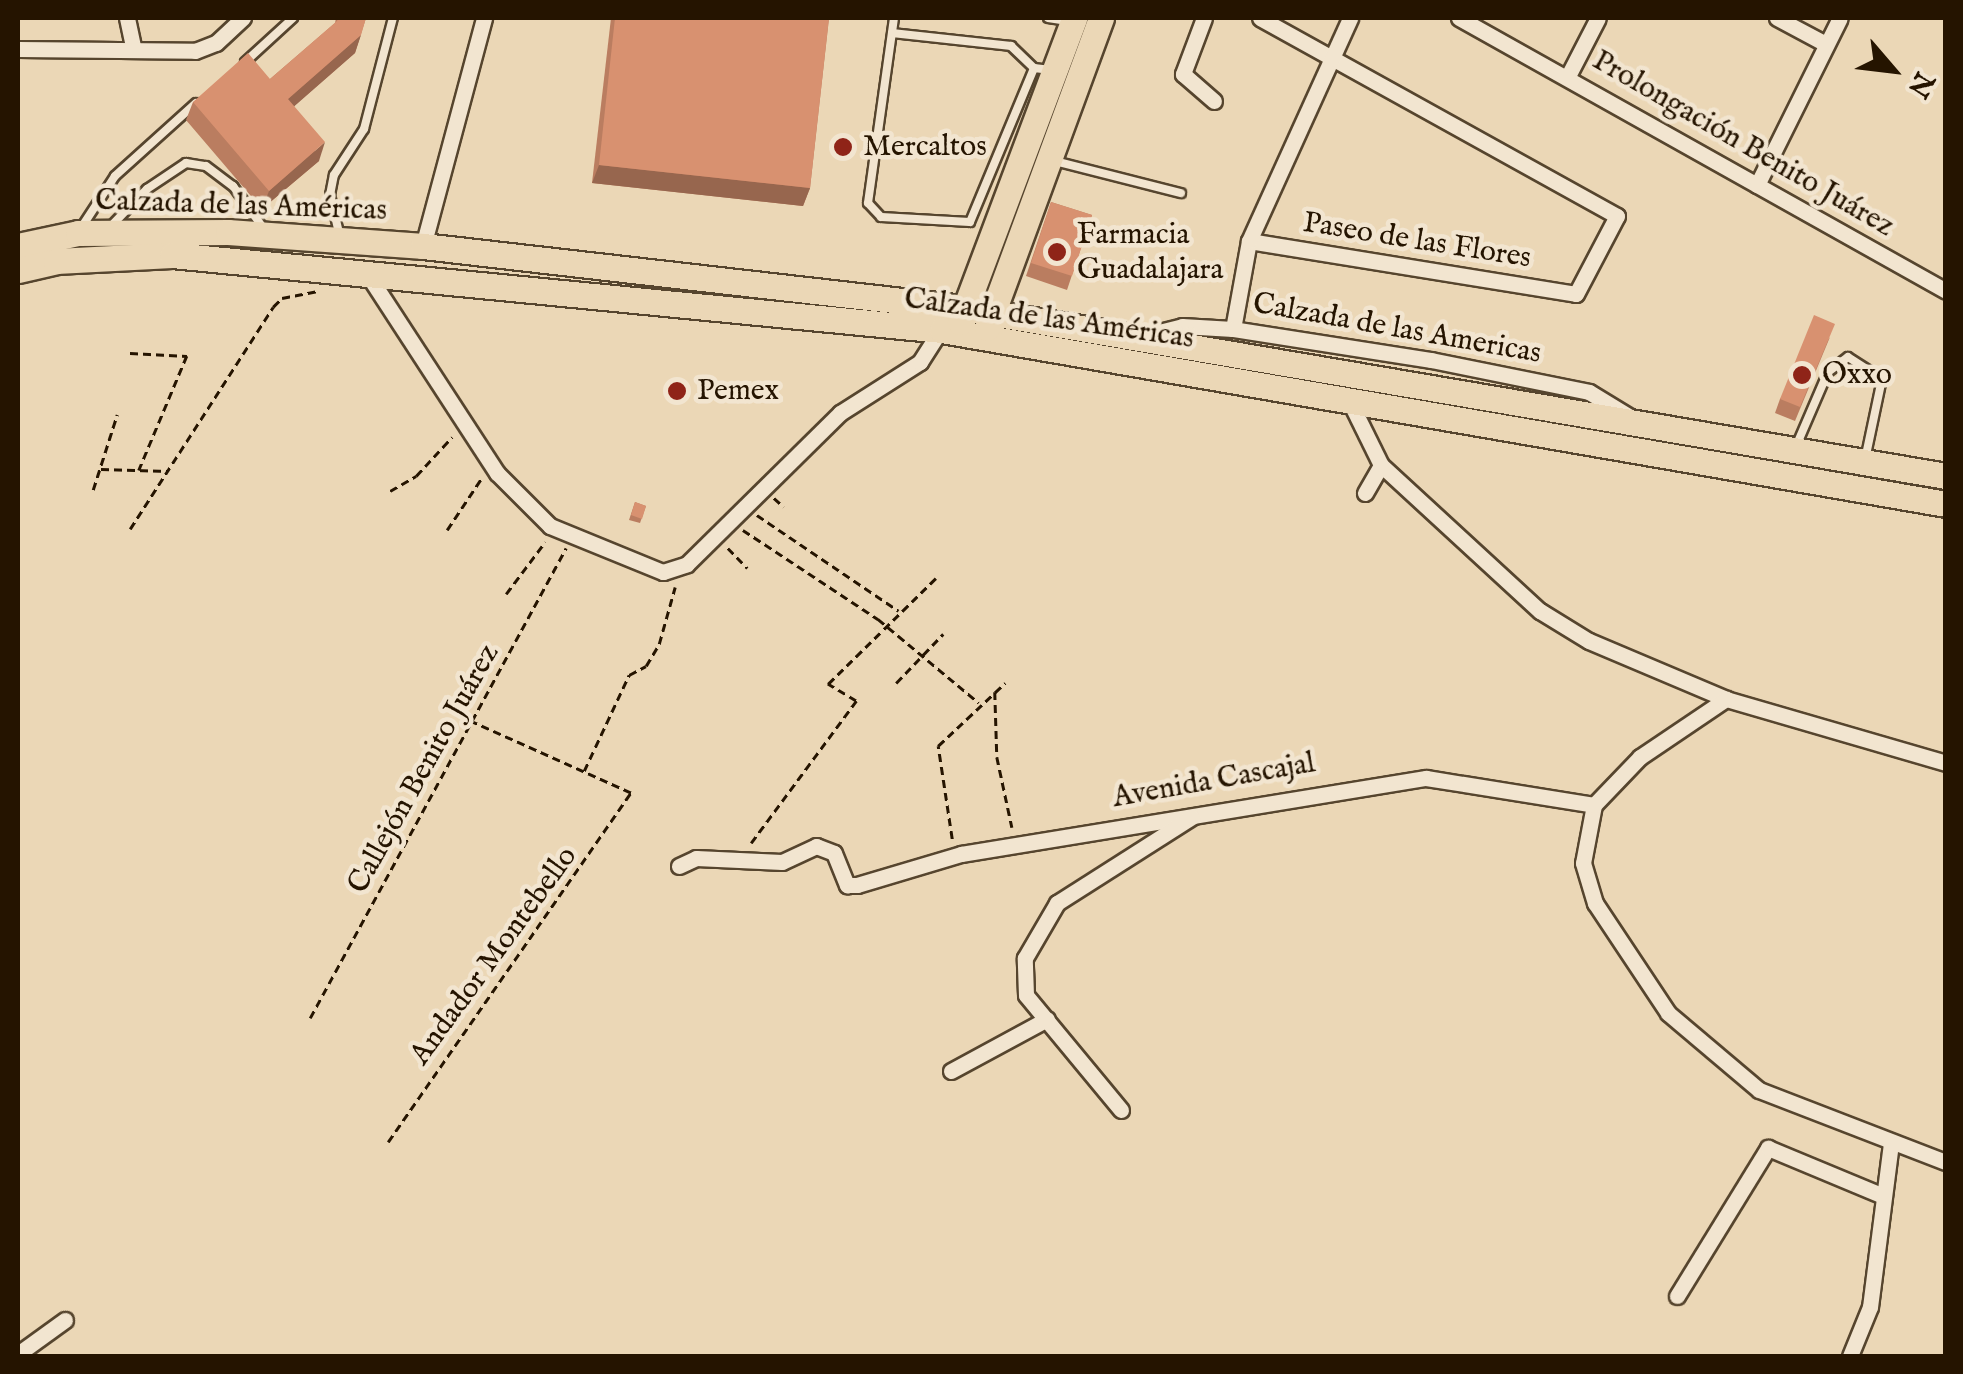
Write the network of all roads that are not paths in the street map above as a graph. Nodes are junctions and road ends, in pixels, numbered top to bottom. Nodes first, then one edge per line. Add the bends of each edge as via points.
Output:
1 (128, 18) edge
2 (242, 18) edge
3 (293, 18) edge
4 (394, 18) edge
5 (484, 18) edge
6 (894, 18) edge
7 (1204, 18) edge
8 (1260, 18) edge
9 (1350, 18) edge
10 (1459, 18) edge
11 (1598, 18) edge
12 (1777, 18) edge
13 (1840, 18) edge
14 (1078, 21) edge
15 (892, 33) junction
16 (1826, 44) junction
17 (133, 47) junction
18 (18, 49) edge
19 (1330, 58) junction
20 (242, 66) edge
21 (1044, 70) junction
22 (1568, 76) junction
23 (200, 99) edge
24 (1214, 101) dead end
25 (1046, 159) junction
26 (1757, 185) junction
27 (1181, 193) dead end
28 (105, 232) junction
29 (78, 233) junction
30 (269, 236) junction
31 (342, 242) junction
32 (1249, 242) junction
33 (18, 246) edge
34 (423, 246) junction
35 (18, 270) edge
36 (365, 270) junction
37 (1946, 290) edge
38 (952, 320) junction
39 (988, 325) junction
40 (1233, 328) junction
41 (1144, 336) junction
42 (1350, 402) junction
43 (1634, 419) junction
44 (1795, 448) junction
45 (1864, 461) junction
46 (1380, 465) junction
47 (1946, 476) edge
48 (1364, 493) dead end
49 (1946, 504) edge
50 (1726, 699) junction
51 (1946, 764) edge
52 (1594, 806) junction
53 (1199, 812) junction
54 (679, 866) dead end
55 (1047, 1019) junction
56 (952, 1071) dead end
57 (1121, 1110) dead end
58 (1891, 1143) junction
59 (1946, 1162) edge
60 (1881, 1195) junction
61 (1678, 1296) dead end
62 (64, 1320) dead end
63 (18, 1354) edge
64 (1850, 1356) edge

1 - 17 street
2 - 17 street via 216,43 195,52
3 - 20 lane
4 - 31 lane via 364,130 334,175 330,195
5 - 34 street
6 - 15 lane
7 - 24 street via 1182,74
8 - 19 street
9 - 19 street
10 - 22 street, Prolongación Benito Juárez
11 - 22 street
12 - 16 street
13 - 16 street
14 - 21 main road
14 - 25 main road
15 - 21 lane via 1011,46
15 - 21 lane via 868,203 880,217 970,222
16 - 26 street
17 - 18 street
19 - 32 street
19 - 32 street, Paseo de las Flores via 1617,216 1576,294
21 - 38 main road
22 - 26 street, Prolongación Benito Juárez
23 - 29 lane via 115,176
25 - 27 lane
25 - 39 main road
26 - 37 street, Prolongación Benito Juárez
28 - 29 main road, Calzada de las Américas
28 - 30 main road, Calzada de las Américas
28 - 30 lane via 146,188 186,163 206,166 234,186
29 - 33 main road, Calzada de las Américas
30 - 31 main road, Calzada de las Américas
31 - 34 main road, Calzada de las Américas
32 - 40 street
34 - 38 main road, Calzada de las Américas
35 - 36 main road, Calzada de las Américas via 56,261 172,255
36 - 38 main road, Calzada de las Américas
36 - 38 street via 490,466 562,533 663,572 677,570 716,535 840,413 920,362
38 - 39 main road, Calzada de las Américas
39 - 41 main road, Calzada de las Américas
39 - 42 main road, Calzada de las Américas
40 - 41 street, Calzada de las Americas via 1182,326
40 - 43 street, Calzada de las Americas via 1590,392
41 - 43 main road, Calzada de las Américas
42 - 46 street
42 - 49 main road, Calzada de las Américas
43 - 44 main road, Calzada de las Américas
44 - 45 main road, Calzada de las Américas
44 - 45 lane via 1828,372 1848,356 1882,379
45 - 47 main road, Calzada de las Américas
46 - 48 street
46 - 50 street via 1540,611 1589,641
50 - 51 street
50 - 52 street via 1640,758
52 - 53 street, Avenida Cascajal via 1426,778
52 - 58 street via 1583,862 1596,903 1668,1013 1759,1090
53 - 54 street, Avenida Cascajal via 954,856 847,885 834,853 816,846 782,862 696,858
53 - 55 street via 1088,880 1057,903 1037,930 1022,979
55 - 56 street
55 - 57 street
58 - 59 street
58 - 60 street
60 - 61 street via 1768,1148
60 - 64 street via 1870,1307
62 - 63 street

